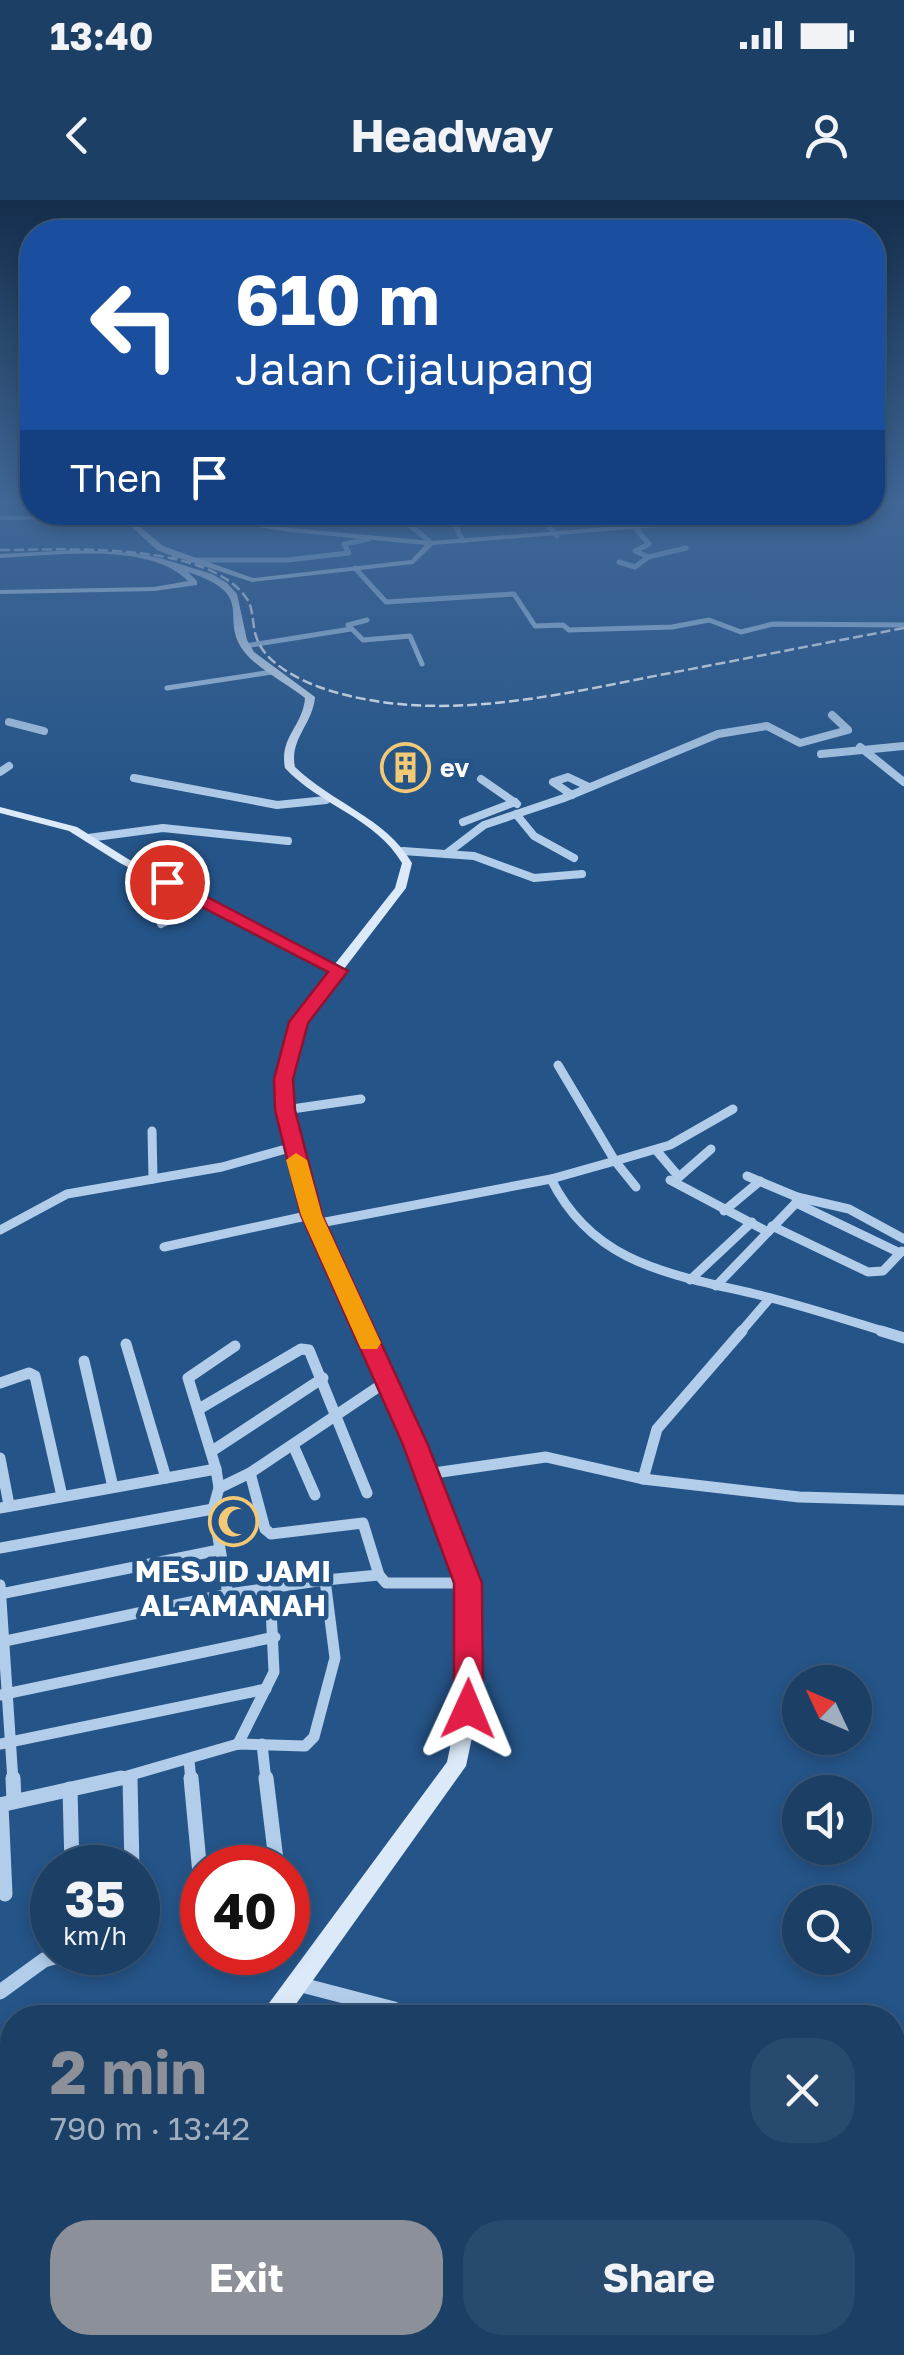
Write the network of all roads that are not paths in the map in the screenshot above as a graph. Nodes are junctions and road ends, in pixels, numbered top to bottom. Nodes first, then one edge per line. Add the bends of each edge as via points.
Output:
1 (237, 605) edge
2 (521, 605) edge
3 (367, 620) dead end
4 (904, 625) edge
5 (351, 629) junction
6 (246, 652) junction
7 (422, 664) dead end
8 (272, 672) junction
9 (168, 688) dead end
10 (832, 715) dead end
11 (3, 722) edge
12 (44, 731) dead end
13 (808, 742) junction
14 (860, 746) junction
15 (904, 746) edge
16 (8, 766) dead end
17 (0, 772) edge
18 (134, 778) dead end
19 (481, 779) dead end
20 (904, 782) edge
21 (589, 787) junction
22 (572, 795) junction
23 (326, 800) junction
24 (515, 802) junction
25 (0, 810) edge
26 (526, 810) junction
27 (516, 814) junction
28 (463, 822) dead end
29 (88, 838) junction
30 (288, 841) dead end
31 (403, 852) junction
32 (446, 854) junction
33 (574, 858) dead end
34 (582, 874) dead end
35 (204, 903) junction
36 (160, 924) dead end
37 (339, 971) junction
38 (558, 1065) dead end
39 (361, 1098) dead end
40 (733, 1109) dead end
41 (285, 1110) junction
42 (152, 1130) dead end
43 (293, 1147) junction
44 (656, 1150) junction
45 (711, 1150) dead end
46 (615, 1161) junction
47 (747, 1176) dead end
48 (551, 1178) junction
49 (153, 1179) junction
50 (670, 1180) dead end
51 (760, 1181) junction
52 (636, 1188) dead end
53 (796, 1200) junction
54 (724, 1211) junction
55 (313, 1220) junction
56 (752, 1222) junction
57 (770, 1229) junction
58 (0, 1230) edge
59 (904, 1238) edge
60 (164, 1247) dead end
61 (902, 1251) edge
62 (690, 1280) junction
63 (716, 1286) junction
64 (770, 1298) junction
65 (904, 1338) edge
66 (126, 1344) dead end
67 (235, 1346) dead end
68 (84, 1361) dead end
69 (323, 1378) junction
70 (387, 1381) junction
71 (0, 1383) edge
72 (199, 1409) junction
73 (340, 1414) junction
74 (293, 1445) junction
75 (212, 1452) junction
76 (1, 1463) edge
77 (216, 1469) junction
78 (250, 1473) junction
79 (426, 1474) junction
80 (166, 1478) junction
81 (644, 1479) junction
82 (113, 1488) junction
83 (220, 1488) junction
84 (367, 1493) dead end
85 (315, 1495) dead end
86 (62, 1496) junction
87 (904, 1500) edge
88 (4, 1507) edge
89 (213, 1509) junction
90 (0, 1548) edge
91 (219, 1550) junction
92 (379, 1576) junction
93 (325, 1580) junction
94 (468, 1583) junction
95 (0, 1585) edge
96 (270, 1586) junction
97 (0, 1594) edge
98 (228, 1594) junction
99 (275, 1637) junction
100 (2, 1641) edge
101 (266, 1689) junction
102 (4, 1694) edge
103 (6, 1742) edge
104 (238, 1744) junction
105 (262, 1744) junction
106 (189, 1760) junction
107 (130, 1776) junction
108 (70, 1789) junction
109 (5, 1803) edge
110 (71, 1845) edge
111 (132, 1845) edge
112 (197, 1845) edge
113 (274, 1845) edge
114 (6, 1894) dead end
115 (30, 1970) edge
116 (297, 1984) junction
117 (0, 1992) edge
118 (282, 2005) edge
119 (378, 2005) edge

1 - 6 street
2 - 4 street via 534,626 569,630 709,620 741,632 773,624
3 - 5 street via 348,624
5 - 6 street
5 - 7 street via 362,640 410,636
6 - 8 street
8 - 9 street
8 - 23 street via 312,700 292,733 288,764
10 - 13 street via 848,730
11 - 12 street
13 - 14 street via 824,756
13 - 21 street via 774,727 755,727 632,765
14 - 15 street
14 - 20 street
16 - 17 street
18 - 23 street via 282,805
19 - 24 street
21 - 22 street
21 - 22 street via 568,777 553,782
22 - 26 street
23 - 31 street
24 - 26 street
24 - 28 street
25 - 29 street via 48,820
26 - 27 street
27 - 32 street
27 - 33 street via 534,836
29 - 30 street via 157,826
29 - 35 street
31 - 32 street
31 - 37 street via 407,868 400,888
32 - 34 street via 478,856 534,878
35 - 36 street
35 - 37 street
37 - 41 street via 298,1022 284,1079
38 - 46 street
39 - 41 street
40 - 44 street
41 - 43 street
42 - 49 street
43 - 49 street
43 - 55 street
44 - 45 street via 679,1177
44 - 46 street
46 - 48 street
46 - 52 street
47 - 51 street
48 - 55 street
48 - 62 street via 570,1211 603,1242 633,1261
49 - 58 street via 67,1194
50 - 54 street
51 - 53 street
51 - 54 street
53 - 57 street
53 - 59 street via 849,1209
53 - 61 street
54 - 56 street
55 - 60 street
55 - 70 street
56 - 57 street
56 - 62 street
57 - 61 street via 868,1272 883,1271
57 - 63 street
62 - 63 street
63 - 64 street
64 - 65 street
64 - 81 street via 657,1429
66 - 80 street
67 - 72 street via 188,1378
68 - 82 street
69 - 72 street via 312,1352 301,1349
69 - 73 street
69 - 75 street
70 - 73 street
70 - 79 street
71 - 86 street via 36,1376
72 - 75 street
73 - 74 street
73 - 84 street
74 - 78 street
74 - 85 street
75 - 77 street
76 - 88 street
77 - 80 street
77 - 83 street
78 - 83 street
78 - 92 street via 268,1532 363,1522
79 - 81 street via 546,1456
79 - 94 street
80 - 82 street
81 - 87 street via 799,1498
82 - 86 street
83 - 89 street
86 - 88 street
89 - 90 street
89 - 91 street
91 - 97 street
91 - 98 street
92 - 93 street
92 - 94 street via 391,1584
93 - 96 street
93 - 105 street via 335,1658 314,1737 298,1748
94 - 116 street via 468,1709 456,1766
95 - 97 street
96 - 98 street
96 - 99 street
97 - 100 street
98 - 100 street
99 - 101 street
99 - 102 street
100 - 102 street
101 - 103 street
101 - 104 street
102 - 103 street
103 - 109 street
104 - 105 street
104 - 106 street
105 - 113 street
106 - 107 street
106 - 112 street
107 - 108 street
107 - 111 street
108 - 109 street
108 - 110 street
109 - 114 street
115 - 117 street
116 - 118 street
116 - 119 street

